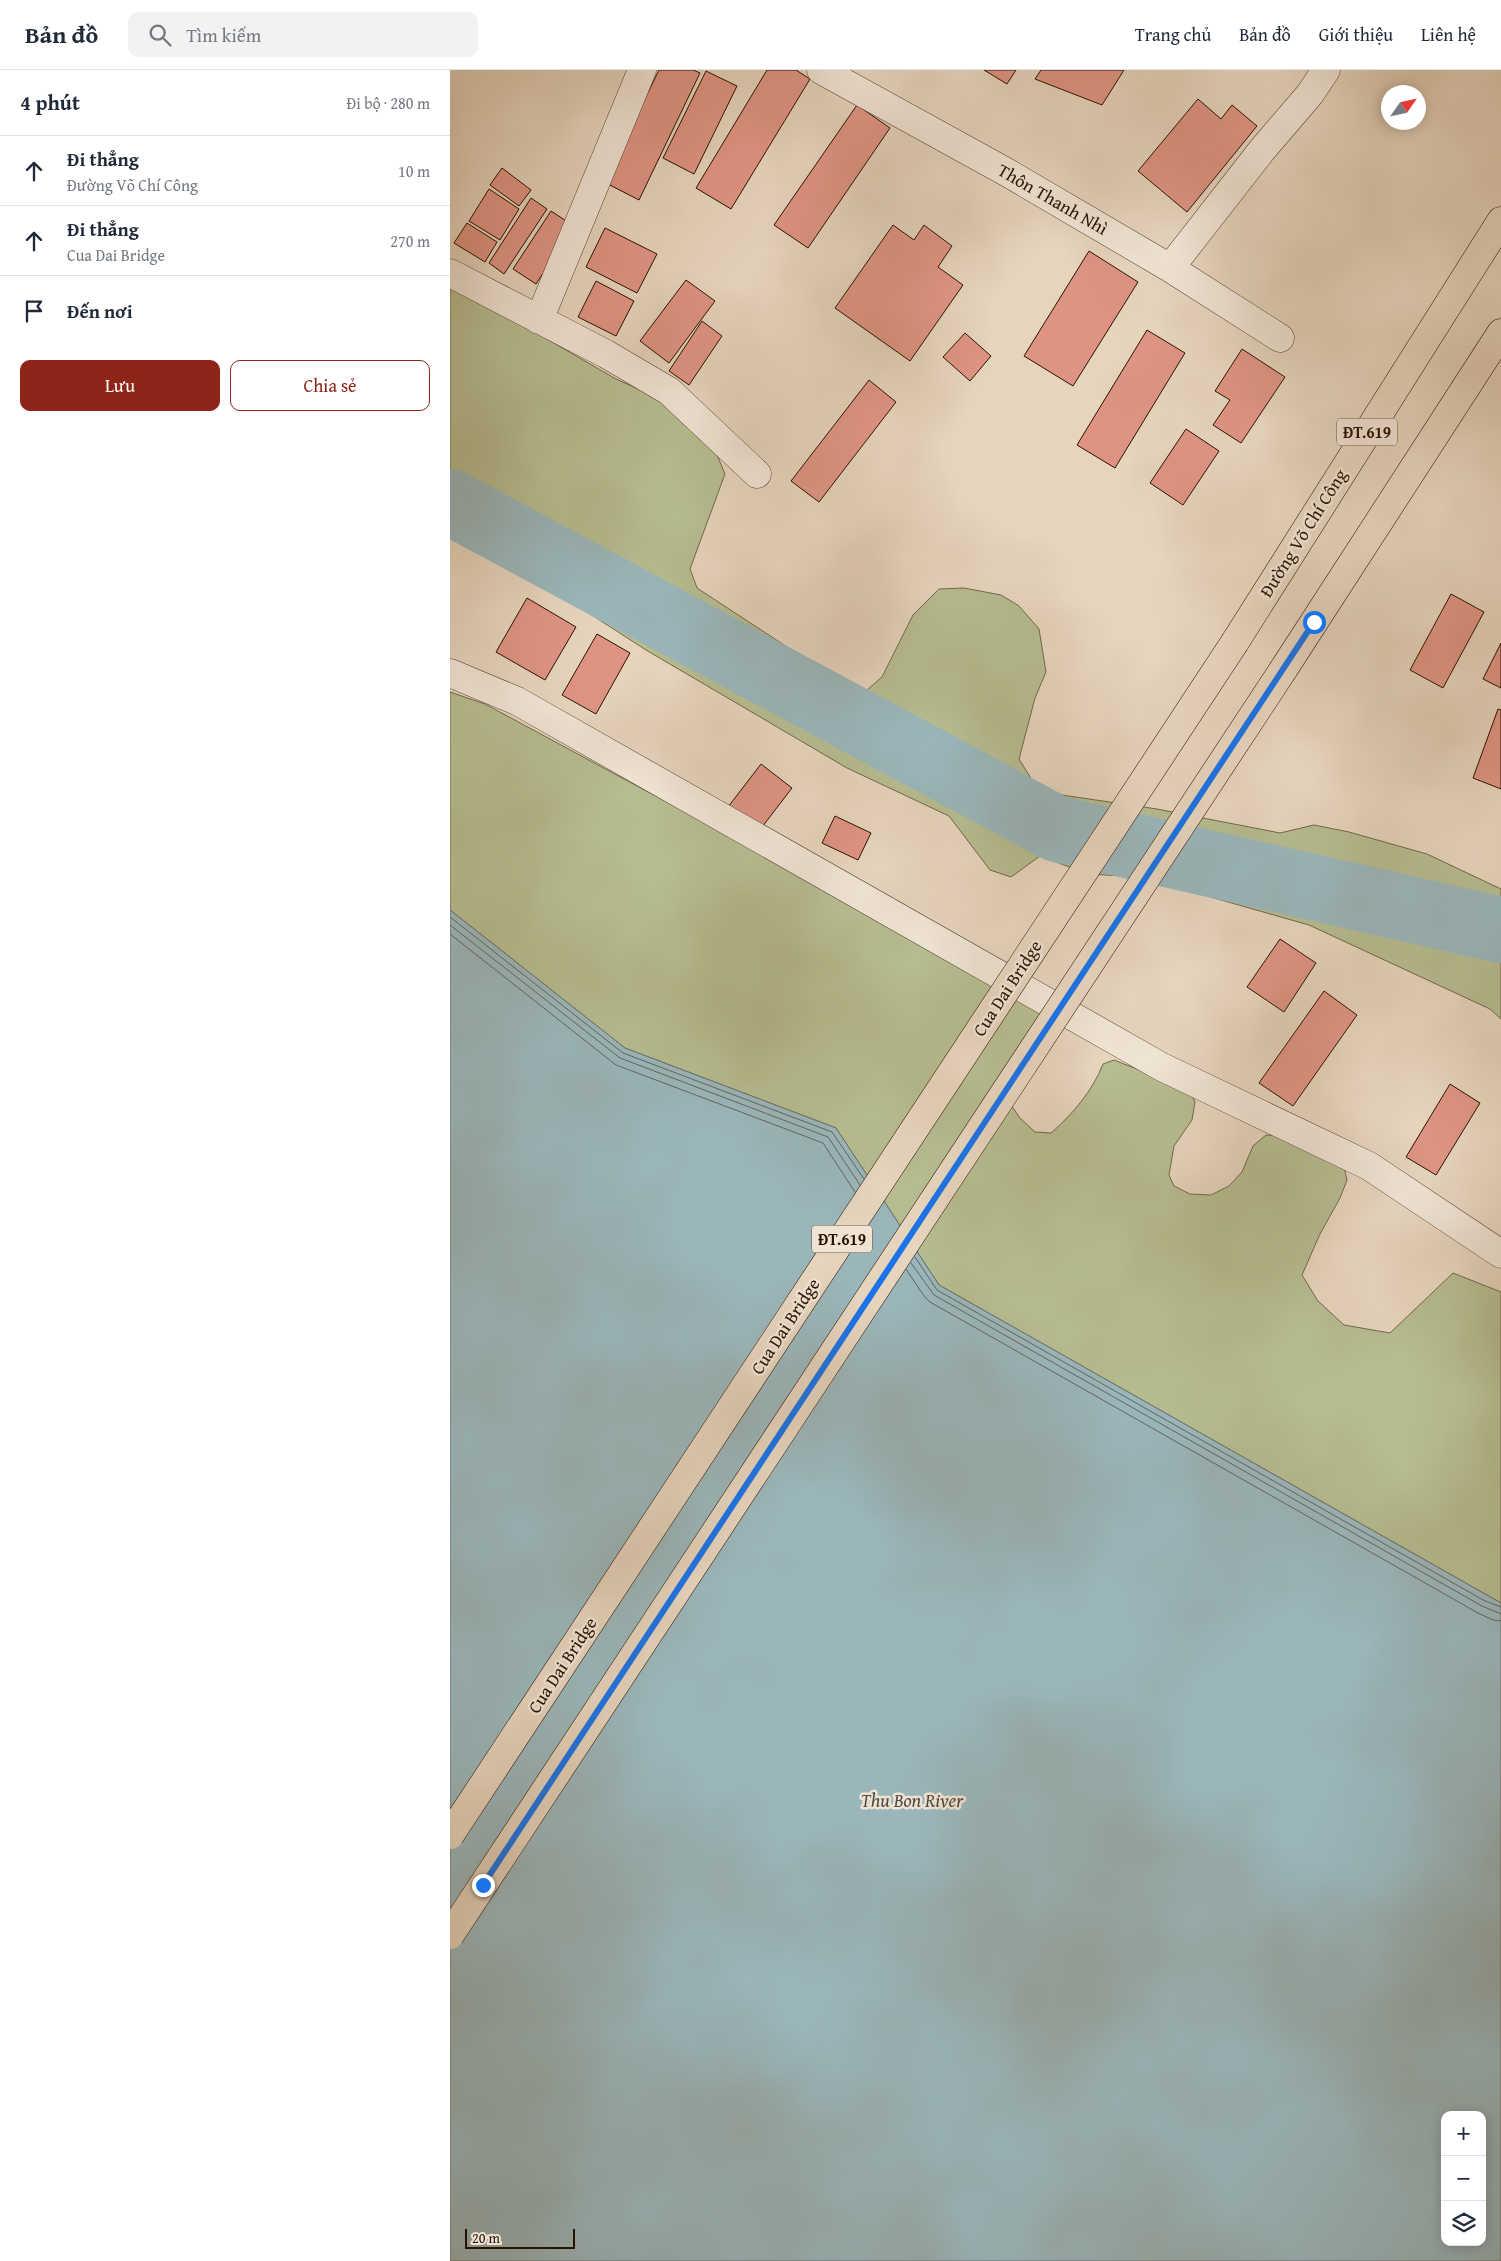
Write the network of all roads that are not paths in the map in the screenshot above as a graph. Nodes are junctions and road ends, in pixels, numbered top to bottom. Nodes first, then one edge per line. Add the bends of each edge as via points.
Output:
1 (642, 70) edge
2 (821, 70) edge
3 (1326, 70) edge
4 (1501, 222) edge
5 (1170, 268) junction
6 (450, 273) edge
7 (539, 320) junction
8 (1501, 334) edge
9 (1280, 338) dead end
10 (756, 474) dead end
11 (1235, 642) joint
12 (450, 673) edge
13 (1501, 1254) edge
14 (450, 1835) edge
15 (450, 1935) edge

1 - 7 street
2 - 5 street, Thôn Thanh Nhì via 1008,173
3 - 5 street
4 - 11 main road, Đường Võ Chí Công / ĐT.619
5 - 9 street, Thôn Thanh Nhì
6 - 7 street
7 - 10 street via 606,354 668,391
8 - 15 main road, ĐT.619, bridge
11 - 14 main road, Cua Dai Bridge / ĐT.619, bridge
12 - 13 street via 517,701 1162,1067 1369,1166

